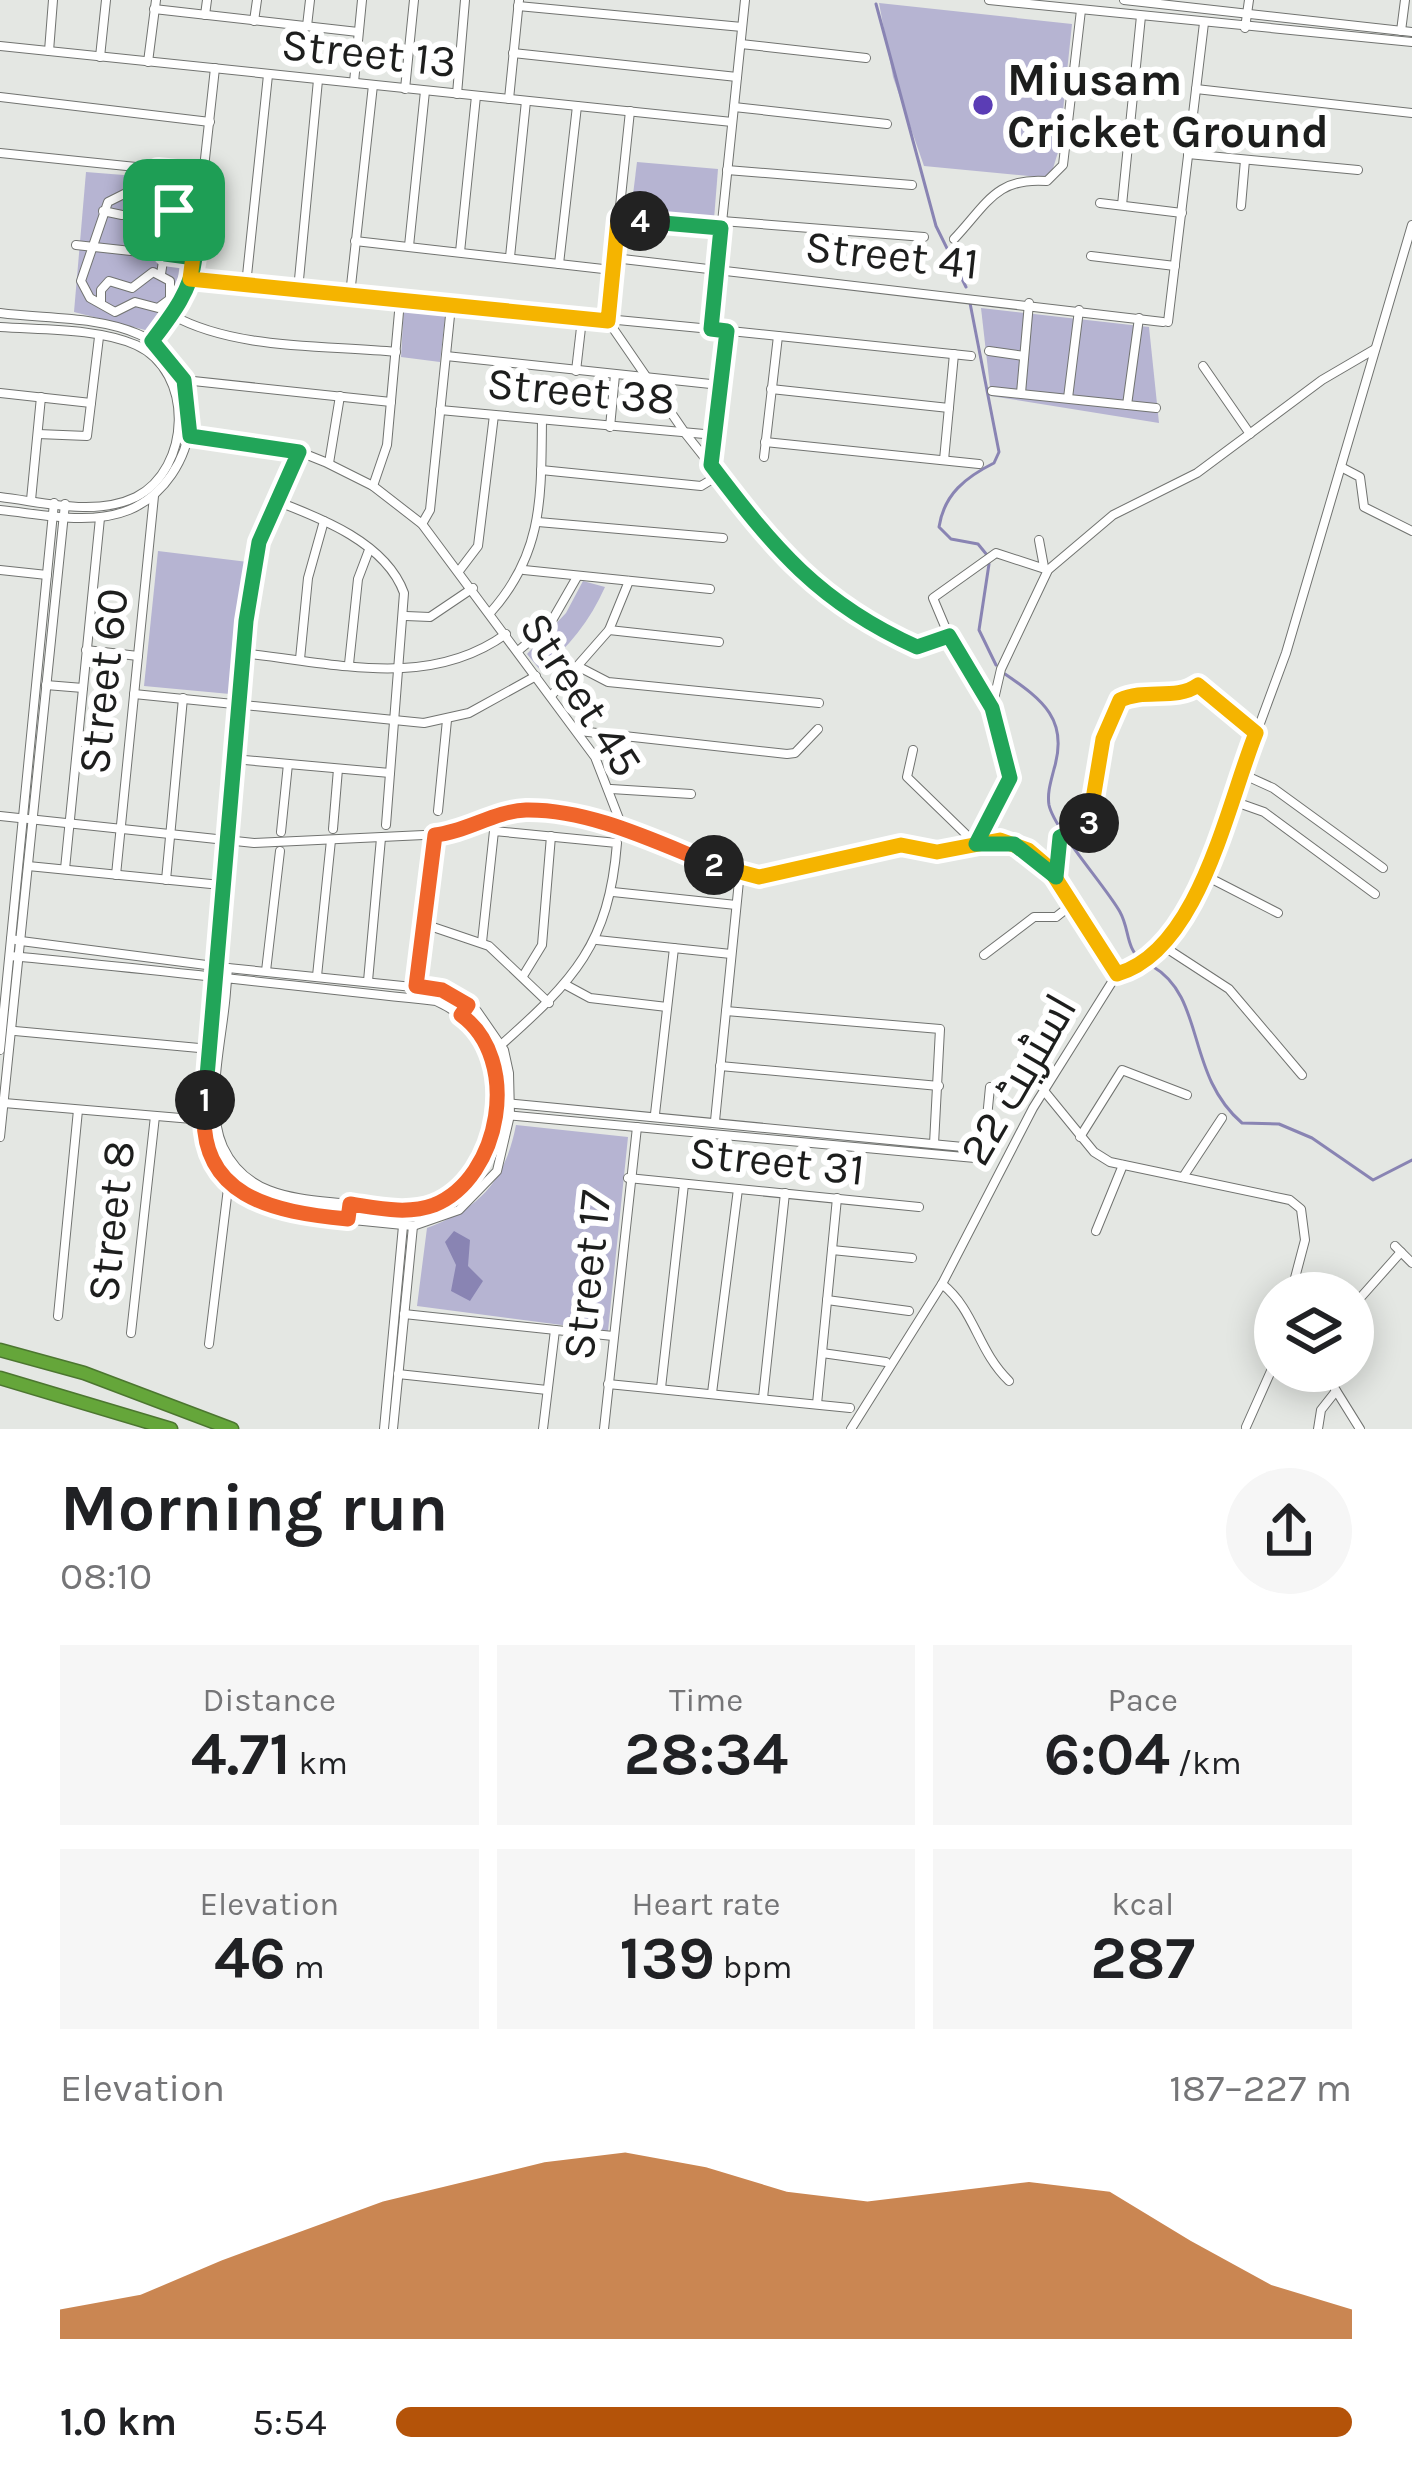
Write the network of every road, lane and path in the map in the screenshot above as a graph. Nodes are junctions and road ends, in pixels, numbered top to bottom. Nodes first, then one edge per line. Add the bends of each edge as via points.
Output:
1 (53, 0) edge
2 (106, 0) edge
3 (207, 0) edge
4 (257, 0) edge
5 (310, 0) edge
6 (362, 0) edge
7 (414, 0) edge
8 (465, 0) edge
9 (746, 0) edge
10 (989, 0) edge
11 (1124, 0) edge
12 (1249, 0) edge
13 (1262, 0) edge
14 (1405, 0) edge
15 (518, 3) edge
16 (155, 5) edge
17 (1082, 10) junction
18 (1247, 14) junction
19 (205, 15) junction
20 (1261, 15) junction
21 (1141, 16) junction
22 (254, 21) junction
23 (1204, 23) junction
24 (307, 26) junction
25 (742, 27) junction
26 (1245, 28) junction
27 (1259, 29) junction
28 (1401, 31) junction
29 (358, 32) junction
30 (1412, 32) edge
31 (1412, 43) edge
32 (741, 44) junction
33 (0, 46) edge
34 (49, 51) junction
35 (513, 53) junction
36 (100, 57) junction
37 (866, 58) dead end
38 (148, 62) junction
39 (215, 68) junction
40 (268, 75) junction
41 (737, 77) junction
42 (318, 80) junction
43 (354, 82) junction
44 (373, 85) junction
45 (405, 89) junction
46 (1196, 89) junction
47 (425, 91) junction
48 (457, 94) junction
49 (476, 96) junction
50 (0, 97) edge
51 (509, 99) junction
52 (526, 101) junction
53 (577, 106) junction
54 (734, 106) junction
55 (630, 111) junction
56 (1412, 113) edge
57 (210, 122) junction
58 (732, 122) junction
59 (886, 124) dead end
60 (0, 153) edge
61 (1188, 154) junction
62 (1245, 159) junction
63 (158, 169) junction
64 (727, 170) junction
65 (1358, 170) dead end
66 (204, 174) junction
67 (912, 184) dead end
68 (156, 195) junction
69 (1100, 202) dead end
70 (1122, 206) junction
71 (1241, 206) dead end
72 (103, 211) junction
73 (1182, 213) junction
74 (122, 215) dead end
75 (618, 219) junction
76 (722, 225) junction
77 (1412, 225) edge
78 (924, 237) dead end
79 (954, 239) dead end
80 (356, 241) junction
81 (76, 244) dead end
82 (92, 246) junction
83 (410, 246) junction
84 (460, 252) junction
85 (165, 254) junction
86 (1091, 256) dead end
87 (510, 257) junction
88 (195, 258) junction
89 (614, 258) junction
90 (559, 264) junction
91 (1175, 266) junction
92 (612, 269) junction
93 (716, 269) junction
94 (161, 274) junction
95 (190, 279) junction
96 (246, 285) junction
97 (298, 290) junction
98 (350, 296) junction
99 (400, 301) junction
100 (101, 303) junction
101 (1029, 303) junction
102 (452, 306) junction
103 (1078, 310) junction
104 (0, 314) edge
105 (172, 315) junction
106 (32, 317) junction
107 (1139, 318) junction
108 (582, 320) junction
109 (608, 321) junction
110 (0, 327) edge
111 (31, 329) junction
112 (706, 329) junction
113 (727, 331) junction
114 (778, 336) junction
115 (99, 337) junction
116 (148, 346) junction
117 (1375, 349) junction
118 (989, 351) dead end
119 (396, 352) junction
120 (954, 354) junction
121 (446, 356) junction
122 (971, 356) dead end
123 (1024, 356) junction
124 (1203, 366) dead end
125 (575, 371) junction
126 (615, 375) junction
127 (647, 379) junction
128 (184, 380) junction
129 (720, 385) junction
130 (771, 389) junction
131 (992, 391) dead end
132 (0, 393) edge
133 (1021, 393) junction
134 (340, 396) junction
135 (41, 397) junction
136 (1068, 398) junction
137 (391, 402) junction
138 (91, 403) junction
139 (1127, 405) junction
140 (949, 408) junction
141 (1156, 409) dead end
142 (440, 410) junction
143 (494, 415) junction
144 (542, 420) junction
145 (610, 428) junction
146 (685, 433) junction
147 (38, 434) junction
148 (1250, 434) junction
149 (178, 435) junction
150 (715, 435) junction
151 (190, 436) junction
152 (765, 442) junction
153 (299, 452) junction
154 (764, 457) dead end
155 (944, 460) junction
156 (328, 463) junction
157 (980, 464) dead end
158 (711, 465) junction
159 (1341, 467) junction
160 (542, 470) junction
161 (718, 475) junction
162 (374, 486) junction
163 (154, 494) junction
164 (0, 497) edge
165 (31, 500) junction
166 (275, 501) junction
167 (59, 504) junction
168 (0, 510) edge
169 (58, 516) junction
170 (100, 518) junction
171 (325, 520) junction
172 (538, 522) junction
173 (422, 524) junction
174 (1412, 531) edge
175 (723, 538) dead end
176 (1039, 540) dead end
177 (369, 550) junction
178 (1046, 569) junction
179 (0, 570) edge
180 (524, 570) junction
181 (459, 571) junction
182 (46, 575) junction
183 (578, 577) junction
184 (628, 581) junction
185 (473, 588) junction
186 (710, 589) dead end
187 (490, 613) junction
188 (406, 616) junction
189 (609, 630) junction
190 (506, 634) junction
191 (949, 636) junction
192 (719, 642) dead end
193 (86, 650) junction
194 (518, 652) junction
195 (242, 653) junction
196 (138, 656) junction
197 (300, 659) junction
198 (349, 664) junction
199 (581, 668) junction
200 (402, 670) junction
201 (536, 676) junction
202 (46, 685) junction
203 (83, 688) junction
204 (134, 694) junction
205 (551, 696) junction
206 (183, 698) junction
207 (238, 704) junction
208 (819, 704) dead end
209 (992, 708) junction
210 (447, 720) junction
211 (396, 721) junction
212 (818, 729) dead end
213 (578, 731) junction
214 (1256, 733) junction
215 (913, 750) dead end
216 (232, 759) junction
217 (288, 764) junction
218 (338, 769) junction
219 (390, 773) junction
220 (1240, 773) junction
221 (610, 789) junction
222 (691, 794) dead end
223 (1230, 800) junction
224 (438, 812) dead end
225 (0, 816) edge
226 (20, 817) junction
227 (31, 819) junction
228 (69, 825) junction
229 (386, 825) dead end
230 (623, 829) junction
231 (120, 832) junction
232 (281, 832) dead end
233 (332, 835) junction
234 (435, 835) junction
235 (551, 836) junction
236 (171, 838) junction
237 (381, 838) junction
238 (225, 842) junction
239 (976, 844) junction
240 (280, 851) dead end
241 (28, 866) junction
242 (1383, 868) dead end
243 (65, 869) junction
244 (116, 875) junction
245 (1204, 875) junction
246 (1056, 877) junction
247 (166, 880) junction
248 (740, 881) dead end
249 (221, 885) junction
250 (613, 892) junction
251 (1376, 894) dead end
252 (1075, 902) junction
253 (736, 905) junction
254 (1279, 913) dead end
255 (424, 924) junction
256 (16, 940) junction
257 (597, 940) junction
258 (482, 943) junction
259 (1163, 946) junction
260 (674, 948) junction
261 (731, 954) junction
262 (984, 955) dead end
263 (15, 957) junction
264 (162, 964) junction
265 (215, 971) junction
266 (266, 971) junction
267 (4, 972) edge
268 (228, 973) junction
269 (1117, 974) junction
270 (317, 976) junction
271 (523, 976) junction
272 (344, 978) junction
273 (368, 981) junction
274 (566, 985) junction
275 (416, 986) junction
276 (344, 991) junction
277 (549, 1003) junction
278 (468, 1005) junction
279 (667, 1007) junction
280 (726, 1010) junction
281 (461, 1015) junction
282 (15, 1031) junction
283 (1, 1036) edge
284 (501, 1045) junction
285 (211, 1049) junction
286 (0, 1051) edge
287 (720, 1066) junction
288 (208, 1071) junction
289 (220, 1072) junction
290 (1302, 1075) dead end
291 (3, 1083) edge
292 (939, 1086) junction
293 (990, 1088) dead end
294 (1045, 1091) junction
295 (1187, 1095) dead end
296 (494, 1102) junction
297 (4, 1103) junction
298 (512, 1103) junction
299 (79, 1110) junction
300 (494, 1114) junction
301 (655, 1114) junction
302 (511, 1115) junction
303 (155, 1116) junction
304 (1222, 1118) dead end
305 (204, 1120) junction
306 (715, 1121) junction
307 (637, 1127) junction
308 (756, 1131) junction
309 (0, 1137) edge
310 (1081, 1137) junction
311 (934, 1144) junction
312 (985, 1153) junction
313 (1123, 1165) junction
314 (1183, 1177) junction
315 (628, 1178) junction
316 (229, 1179) junction
317 (684, 1184) junction
318 (738, 1189) junction
319 (459, 1190) junction
320 (785, 1193) junction
321 (836, 1198) junction
322 (469, 1201) junction
323 (350, 1204) junction
324 (919, 1208) dead end
325 (348, 1219) junction
326 (408, 1226) junction
327 (1096, 1231) dead end
328 (832, 1250) junction
329 (912, 1258) dead end
330 (1412, 1263) edge
331 (1297, 1272) edge
332 (1374, 1279) edge
333 (942, 1284) junction
334 (827, 1300) junction
335 (909, 1311) dead end
336 (404, 1314) junction
337 (58, 1316) dead end
338 (555, 1330) junction
339 (131, 1333) dead end
340 (613, 1336) junction
341 (209, 1344) dead end
342 (5, 1351) edge
343 (822, 1354) junction
344 (886, 1362) dead end
345 (398, 1374) junction
346 (2, 1378) edge
347 (1009, 1381) dead end
348 (608, 1384) junction
349 (661, 1388) junction
350 (547, 1390) junction
351 (1262, 1392) edge
352 (1335, 1392) edge
353 (1337, 1392) edge
354 (712, 1394) junction
355 (763, 1398) junction
356 (817, 1404) junction
357 (850, 1408) dead end
358 (1246, 1427) edge
359 (171, 1429) edge
360 (232, 1429) edge
361 (389, 1429) edge
362 (543, 1429) edge
363 (604, 1429) edge
364 (851, 1429) edge
365 (1318, 1429) edge
366 (1360, 1429) edge

1 - 34 street
2 - 36 street
3 - 19 street
4 - 22 street
5 - 24 street
6 - 29 street
7 - 45 street
8 - 48 street
9 - 25 street
10 - 17 street
11 - 18 street
12 - 18 street
13 - 20 street
14 - 28 street
15 - 25 street
15 - 35 street
16 - 19 street
16 - 38 street
17 - 21 street
17 - 79 street via 1067,154 1047,181 1004,185
18 - 20 street
18 - 26 street
19 - 22 street
20 - 27 street
20 - 28 street
21 - 23 street
21 - 70 street
22 - 24 street
23 - 26 street
23 - 46 street
24 - 29 street
25 - 32 street
26 - 27 street
27 - 31 street
28 - 30 street
29 - 43 street
32 - 37 street
32 - 41 street
33 - 34 street, Street 13
34 - 36 street, Street 13
35 - 41 street
35 - 51 street
36 - 38 street, Street 13
38 - 39 street, Street 13
39 - 40 street, Street 13
39 - 57 street
40 - 42 street, Street 13
40 - 96 street
41 - 54 street
42 - 43 street, Street 13
42 - 97 street
43 - 44 street, Street 13
44 - 45 street, Street 13
44 - 80 street
45 - 47 street, Street 13
46 - 56 street
46 - 61 street
47 - 48 street, Street 13
47 - 83 street
48 - 49 street, Street 13
49 - 51 street, Street 13
49 - 84 street
50 - 57 street
51 - 52 street, Street 13
52 - 53 street, Street 13
52 - 87 street
53 - 55 street, Street 13
53 - 90 street
54 - 58 street
54 - 59 street
55 - 58 street, Street 13
55 - 75 street
57 - 66 street
58 - 64 street
60 - 63 street
61 - 62 street
61 - 73 street
62 - 65 street
62 - 71 street
63 - 66 street
63 - 68 street
64 - 67 street
64 - 76 street
66 - 88 street
68 - 72 street via 122,193
68 - 85 street via 178,219
69 - 70 street
70 - 73 street
72 - 74 street
72 - 82 street
73 - 91 street
75 - 76 street
75 - 89 street
76 - 78 street
76 - 93 street
77 - 117 street, اسٹریٹ 22
80 - 83 street
80 - 98 street
81 - 82 street
82 - 85 street
82 - 100 street via 81,281
83 - 84 street
84 - 87 street
85 - 88 street
85 - 94 street
86 - 91 street
87 - 90 street
88 - 95 street
89 - 92 street
89 - 93 street, Street 41
90 - 92 street
91 - 107 street, Street 41 via 1166,322
92 - 109 street
93 - 101 street, Street 41
93 - 112 street
94 - 100 street via 148,273 132,288 109,281
94 - 100 street via 172,296 158,308 135,302 115,312
95 - 96 street
95 - 105 street
96 - 97 street
97 - 98 street
98 - 99 street
99 - 102 street
99 - 119 street
101 - 103 street, Street 41
101 - 123 street
102 - 108 street
102 - 121 street
103 - 107 street, Street 41
103 - 136 street
104 - 106 street
105 - 116 street
105 - 119 street via 229,335
106 - 111 street
106 - 116 street via 100,325
107 - 139 street
108 - 109 street
108 - 125 street
109 - 112 street
109 - 127 street
110 - 111 street
111 - 115 street
112 - 113 street
113 - 114 street
113 - 129 street
114 - 120 street
114 - 130 street
115 - 116 street
115 - 138 street
116 - 128 street
116 - 149 street via 173,386
117 - 148 street
117 - 159 street, اسٹریٹ 22
118 - 123 street
119 - 137 street
120 - 122 street
120 - 140 street
121 - 125 street
121 - 142 street
123 - 133 street
124 - 148 street
125 - 126 street
126 - 127 street
126 - 145 street
127 - 129 street
127 - 146 street
128 - 134 street
128 - 151 street
129 - 150 street
130 - 140 street
130 - 152 street
131 - 133 street
132 - 135 street
133 - 136 street
134 - 137 street
134 - 156 street
135 - 138 street
135 - 147 street
136 - 139 street
137 - 162 street
138 - 147 street via 87,436
139 - 141 street
140 - 155 street
142 - 143 street, Street 38
142 - 173 street
143 - 144 street, Street 38
143 - 181 street via 478,546
144 - 145 street, Street 38
144 - 160 street
145 - 146 street, Street 38
146 - 150 street, Street 38
146 - 158 street
147 - 165 street
148 - 178 street via 1113,515
149 - 151 street, Street 45
149 - 167 street via 161,477 135,497 98,507
150 - 158 street
151 - 153 street, Street 45
151 - 163 street via 174,476
152 - 154 street
152 - 155 street
153 - 156 street, Street 45
153 - 166 street
155 - 157 street
156 - 162 street, Street 45
158 - 161 street
159 - 174 street via 1360,477 1364,506
159 - 214 street, اسٹریٹ 22
160 - 161 street via 701,486
160 - 172 street
161 - 191 street via 817,590 917,647
162 - 173 street, Street 45
163 - 170 street
163 - 196 street, Street 60
164 - 165 street
165 - 167 street
166 - 171 street
166 - 195 street via 259,542
167 - 169 street
168 - 169 street
169 - 170 street
169 - 182 street
169 - 202 street
170 - 193 street
171 - 177 street
171 - 197 street via 308,578
172 - 175 street
172 - 180 street
173 - 181 street, Street 45
176 - 178 street
177 - 188 street via 400,584
177 - 198 street
178 - 191 street via 996,553 979,562 933,598
178 - 209 street
179 - 182 street
180 - 183 street
180 - 187 street
181 - 185 street, Street 45
182 - 226 street
183 - 184 street
183 - 194 street via 550,624
184 - 186 street
184 - 189 street
185 - 187 street, Street 45
185 - 188 street via 430,616
187 - 190 street, Street 45
188 - 200 street
189 - 192 street
189 - 199 street
190 - 194 street, Street 45
190 - 200 street via 441,667
191 - 209 street
193 - 196 street
193 - 203 street
194 - 201 street, Street 45
195 - 197 street
195 - 207 street
196 - 204 street, Street 60
197 - 198 street
198 - 200 street
199 - 205 street
199 - 208 street via 608,682
200 - 211 street
201 - 205 street, Street 45
201 - 210 street
202 - 203 street
202 - 227 street
203 - 228 street
204 - 206 street
204 - 231 street, Street 60
205 - 213 street, Street 45
206 - 207 street
206 - 236 street
207 - 211 street
207 - 216 street
209 - 239 street via 1010,778
210 - 211 street
210 - 224 street
211 - 219 street
212 - 213 street via 795,754
213 - 221 street, Street 45
214 - 220 street, اسٹریٹ 22
214 - 246 street via 1198,685 1120,700 1103,739 1094,817 1064,833
215 - 239 street via 907,777
216 - 217 street
216 - 238 street
217 - 218 street
217 - 232 street
218 - 219 street
218 - 233 street
219 - 229 street
220 - 223 street, اسٹریٹ 22
220 - 242 street
221 - 222 street
221 - 230 street, Street 45
223 - 245 street, اسٹریٹ 22
223 - 251 street via 1264,812
225 - 226 street
226 - 227 street
226 - 256 street
227 - 228 street
227 - 241 street
228 - 231 street
228 - 243 street
230 - 234 street via 524,810
230 - 239 street, Street 45 via 759,877 901,845 937,852
231 - 236 street
231 - 244 street, Street 60
233 - 237 street
233 - 238 street
233 - 270 street
234 - 237 street
234 - 255 street
235 - 250 street, Street 45 via 617,843
235 - 258 street, Street 45 via 492,833
235 - 271 street via 542,945
236 - 238 street
236 - 247 street
237 - 273 street
238 - 249 street
239 - 246 street, Street 45 via 1014,844
240 - 266 street
241 - 243 street
241 - 256 street
243 - 244 street
244 - 247 street
245 - 254 street
245 - 259 street, اسٹریٹ 22
246 - 252 street, Street 45
247 - 249 street
248 - 253 street
249 - 265 street
250 - 253 street
250 - 257 street, Street 45
252 - 262 street via 1056,917 1034,917
252 - 269 street, Street 45
253 - 261 street
255 - 258 street
255 - 275 street
256 - 263 street
256 - 264 street
257 - 260 street
257 - 274 street, Street 45
258 - 271 street
259 - 269 street, اسٹریٹ 22
259 - 290 street via 1229,989
260 - 261 street
260 - 279 street
261 - 280 street
263 - 264 street
263 - 267 street
263 - 282 street
264 - 265 street
265 - 268 street
265 - 285 street
266 - 268 street
266 - 270 street
267 - 283 street
268 - 276 street
268 - 289 street
269 - 294 street, اسٹریٹ 22
270 - 272 street
271 - 277 street
272 - 273 street
272 - 276 street
273 - 275 street
274 - 277 street, Street 45
274 - 279 street via 590,998
275 - 278 street
276 - 281 street via 436,1000
277 - 284 street, Street 45
278 - 281 street
278 - 284 street
279 - 301 street
280 - 287 street
280 - 292 street via 940,1029
281 - 296 street via 488,1047
282 - 285 street
282 - 291 street
283 - 286 street
284 - 298 street
285 - 288 street
287 - 292 street
287 - 306 street
288 - 289 street
288 - 305 street
289 - 323 street via 218,1129 238,1170 285,1197
291 - 297 street
292 - 311 street
293 - 312 street
294 - 310 street
294 - 333 street, اسٹریٹ 22
295 - 310 street via 1122,1070
296 - 298 street
296 - 300 street
297 - 299 street
297 - 309 street
298 - 301 street
298 - 302 street
299 - 303 street
299 - 337 street
300 - 302 street
300 - 319 street via 483,1164
301 - 306 street
302 - 307 street
302 - 322 street via 496,1171
303 - 305 street
303 - 339 street, Street 8
304 - 314 street
305 - 316 street
306 - 308 street
307 - 308 street
307 - 315 street, Street 17
308 - 311 street
308 - 312 street
310 - 313 street
311 - 312 street
313 - 314 street
313 - 327 street
314 - 331 street via 1264,1191 1301,1209 1305,1240
315 - 317 street, Street 31
315 - 340 street, Street 17
316 - 325 street via 252,1202 283,1213
316 - 341 street
317 - 318 street, Street 31
317 - 349 street
318 - 320 street, Street 31
318 - 354 street
319 - 322 street
319 - 323 street via 407,1211
320 - 321 street, Street 31
320 - 355 street
321 - 324 street, Street 31
321 - 328 street
322 - 326 street
323 - 325 street
325 - 326 street
326 - 336 street
326 - 361 street
328 - 329 street
328 - 334 street
330 - 332 street via 1398,1249
333 - 347 street via 965,1308 985,1358
333 - 364 street, اسٹریٹ 22
334 - 335 street
334 - 343 street
336 - 338 street
336 - 345 street
338 - 340 street
338 - 350 street
340 - 348 street, Street 17
342 - 360 highway
343 - 344 street
343 - 356 street
345 - 350 street
345 - 361 street
346 - 359 highway
348 - 349 street
348 - 363 street, Street 17
349 - 354 street
350 - 362 street
351 - 358 street
352 - 365 street
353 - 366 street
354 - 355 street
355 - 356 street
356 - 357 street

